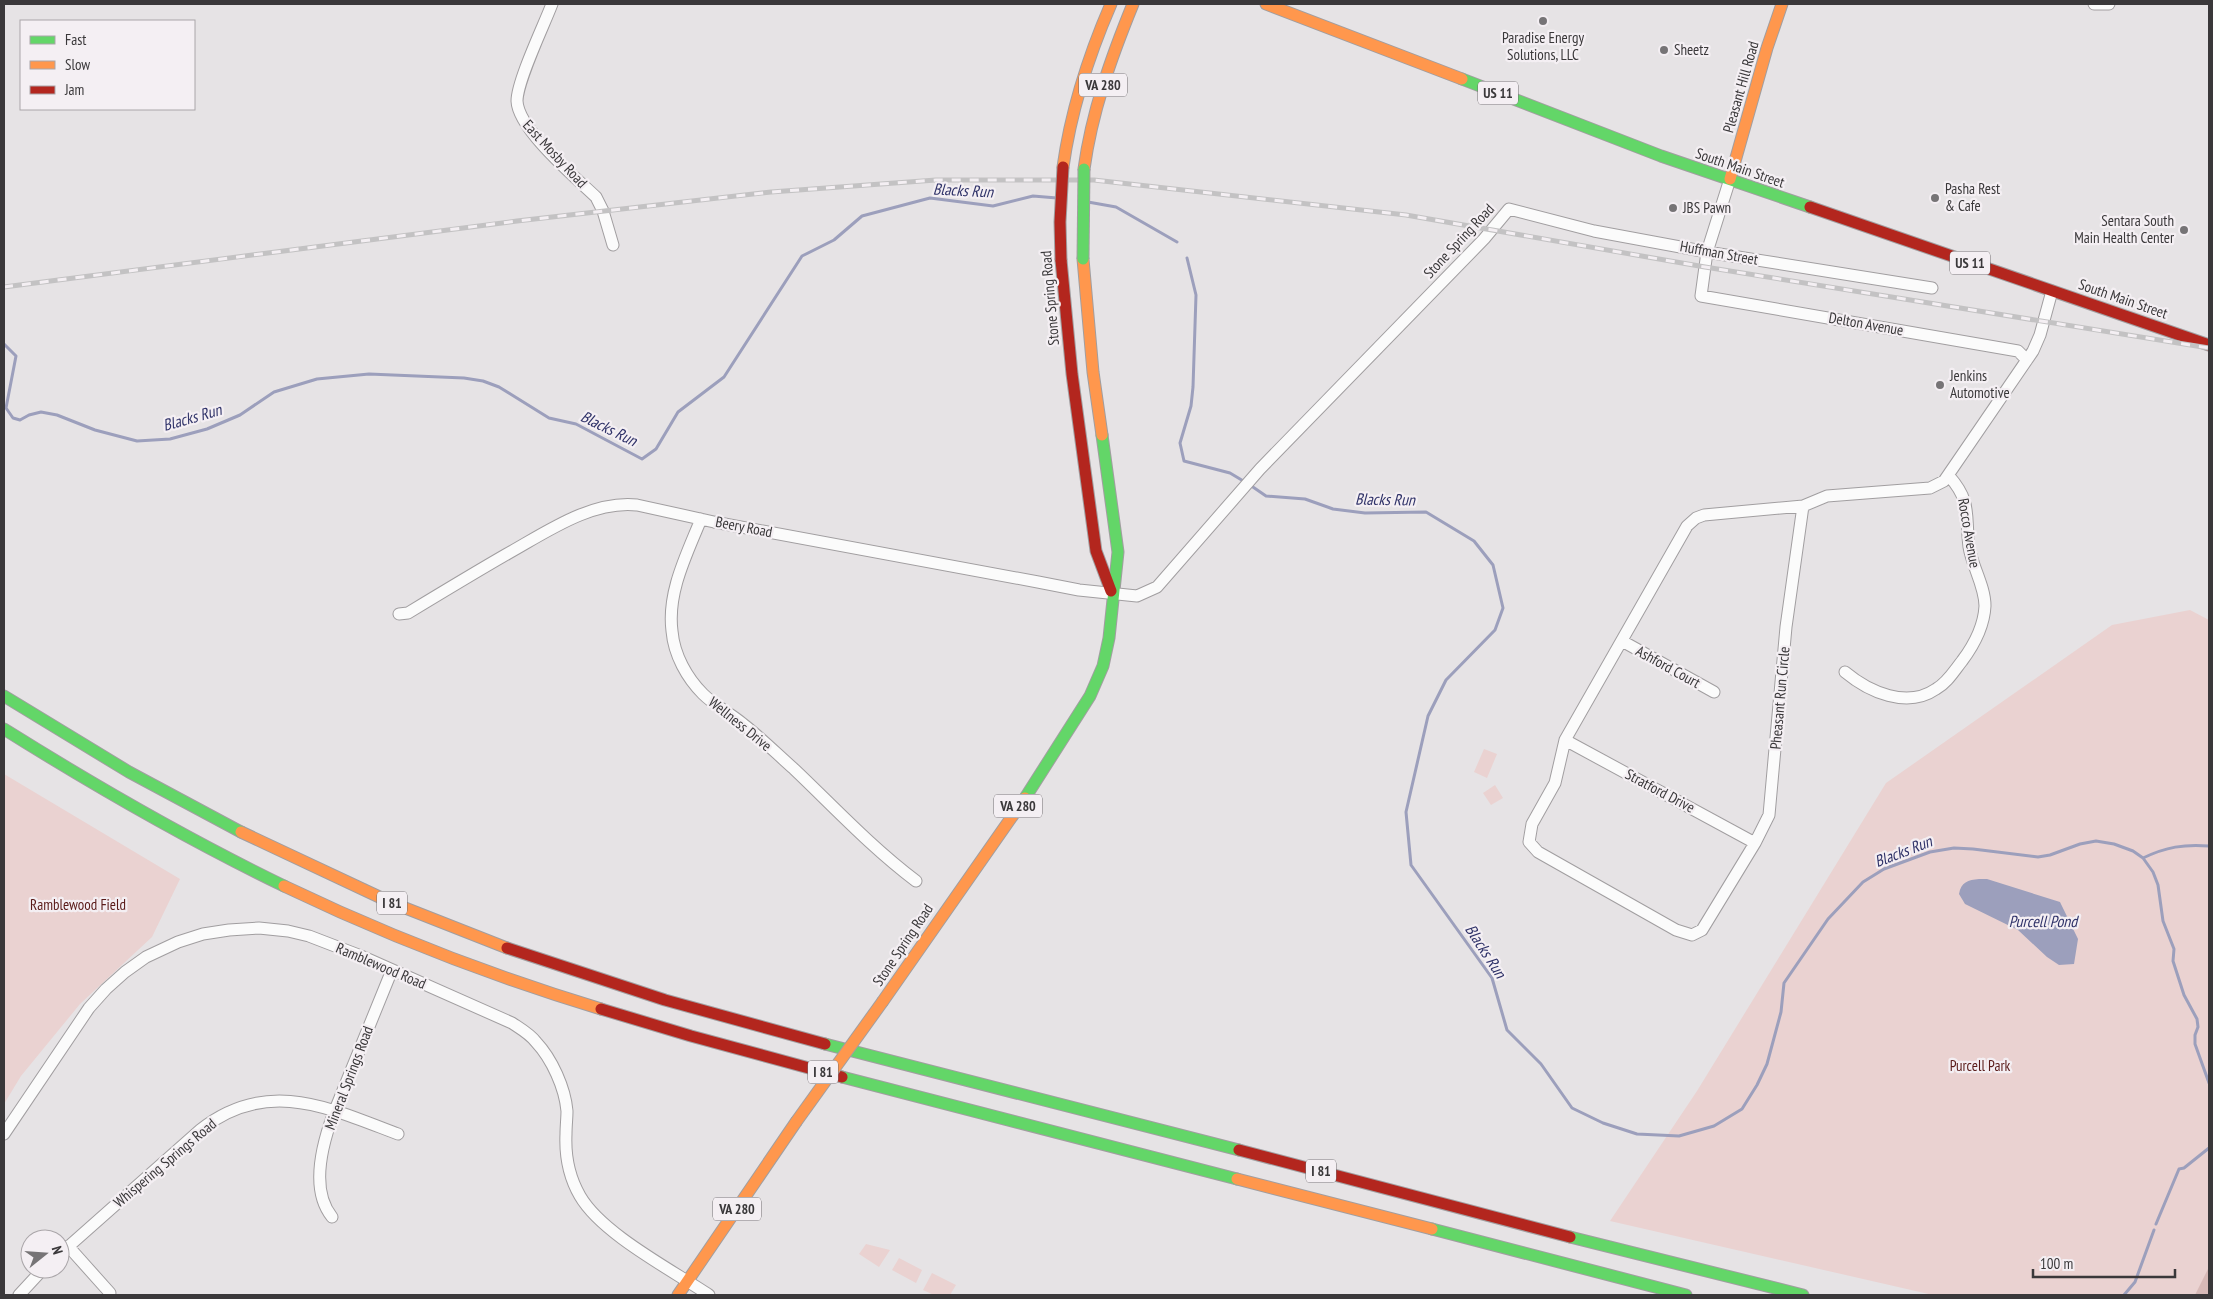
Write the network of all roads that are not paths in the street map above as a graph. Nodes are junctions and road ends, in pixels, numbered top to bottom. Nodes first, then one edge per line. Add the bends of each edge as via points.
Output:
1 (552, 4) edge
2 (1111, 4) edge
3 (1133, 4) edge
4 (1266, 4) edge
5 (1782, 4) edge
6 (2094, 4) edge
7 (2109, 4) edge
8 (1730, 179) junction
9 (1509, 210) joint
10 (613, 245) dead end
11 (1708, 252) junction
12 (1932, 288) dead end
13 (2052, 291) junction
14 (1701, 296) joint
15 (2209, 345) edge
16 (2027, 360) junction
17 (1949, 476) junction
18 (1803, 506) junction
19 (701, 519) junction
20 (1112, 594) junction
21 (399, 614) dead end
22 (1622, 641) junction
23 (1845, 672) dead end
24 (1714, 692) dead end
25 (4, 696) edge
26 (4, 729) edge
27 (1565, 740) junction
28 (1755, 843) junction
29 (916, 881) dead end
30 (392, 970) junction
31 (335, 1110) junction
32 (4, 1134) edge
33 (398, 1134) dead end
34 (332, 1217) dead end
35 (70, 1245) edge
36 (70, 1256) edge
37 (34, 1279) edge
38 (688, 1281) junction
39 (110, 1293) dead end
40 (19, 1295) edge
41 (678, 1295) edge
42 (709, 1295) edge
43 (1686, 1295) edge
44 (1803, 1295) edge

1 - 10 street, East Mosby Road via 520,86 518,112 526,127 596,197 604,211
2 - 20 main road, Stone Spring Road / VA 280, bridge via 1093,45 1066,134 1060,222 1072,374 1096,552
3 - 20 main road, Stone Spring Road / VA 280, bridge via 1113,52 1087,138 1082,222 1093,372 1118,552
4 - 8 main road, South Main Street / US 11 via 1646,150
5 - 8 main road, Pleasant Hill Road
6 - 7 street
8 - 11 street, Pleasant Hill Road
8 - 13 main road, South Main Street / US 11
9 - 11 street, Huffman Street via 1594,231
9 - 20 street, Stone Spring Road via 1237,493 1157,588 1137,596
11 - 12 street, Huffman Street
11 - 14 street, Pleasant Hill Road
13 - 15 main road, South Main Street / US 11
13 - 16 street via 2040,335
14 - 16 street, Delton Avenue via 2018,351
16 - 17 street, Rocco Avenue
17 - 18 street, Rocco Avenue via 1930,488 1827,496
17 - 23 street, Rocco Avenue via 1964,499 1970,551 1984,600 1982,621 1974,644 1946,682 1919,696 1902,698 1880,693 1860,684
18 - 22 street, Pheasant Run Circle via 1707,515 1690,522
18 - 28 street, Pheasant Run Circle via 1786,627 1769,815
19 - 20 street, Beery Road
19 - 21 street, Beery Road via 637,505 602,508 552,529 408,612
19 - 29 street, Wellness Drive via 679,575 671,610 677,653 687,674 703,694 742,723 878,852
20 - 38 main road, Stone Spring Road / VA 280, bridge via 1103,666 1090,696 1044,770
22 - 24 street, Ashford Court
22 - 27 street, Pheasant Run Circle
25 - 44 main road, I 81 via 140,779 293,858 412,912 595,979 810,1039
26 - 43 main road, I 81 via 136,809 263,875 389,933 515,982 758,1055
27 - 28 street, Stratford Drive
27 - 28 street, Pheasant Run Circle via 1555,783 1532,824 1529,842 1538,852 1676,930 1692,935 1702,930
30 - 31 street, Mineral Springs Road
30 - 32 street, Ramblewood Road via 327,942 272,929 220,931 170,945 135,964 102,993
30 - 38 street, Ramblewood Road via 512,1024 537,1042 563,1092 567,1111 568,1163 580,1196 604,1224
31 - 33 street, Whispering Springs Road
31 - 34 street, Mineral Springs Road via 325,1140 321,1169 323,1200
31 - 35 street, Whispering Springs Road via 308,1102 278,1100 248,1105 222,1116 195,1135
36 - 39 street
37 - 40 street
38 - 41 main road, Stone Spring Road / VA 280
38 - 42 street, Ramblewood Road

